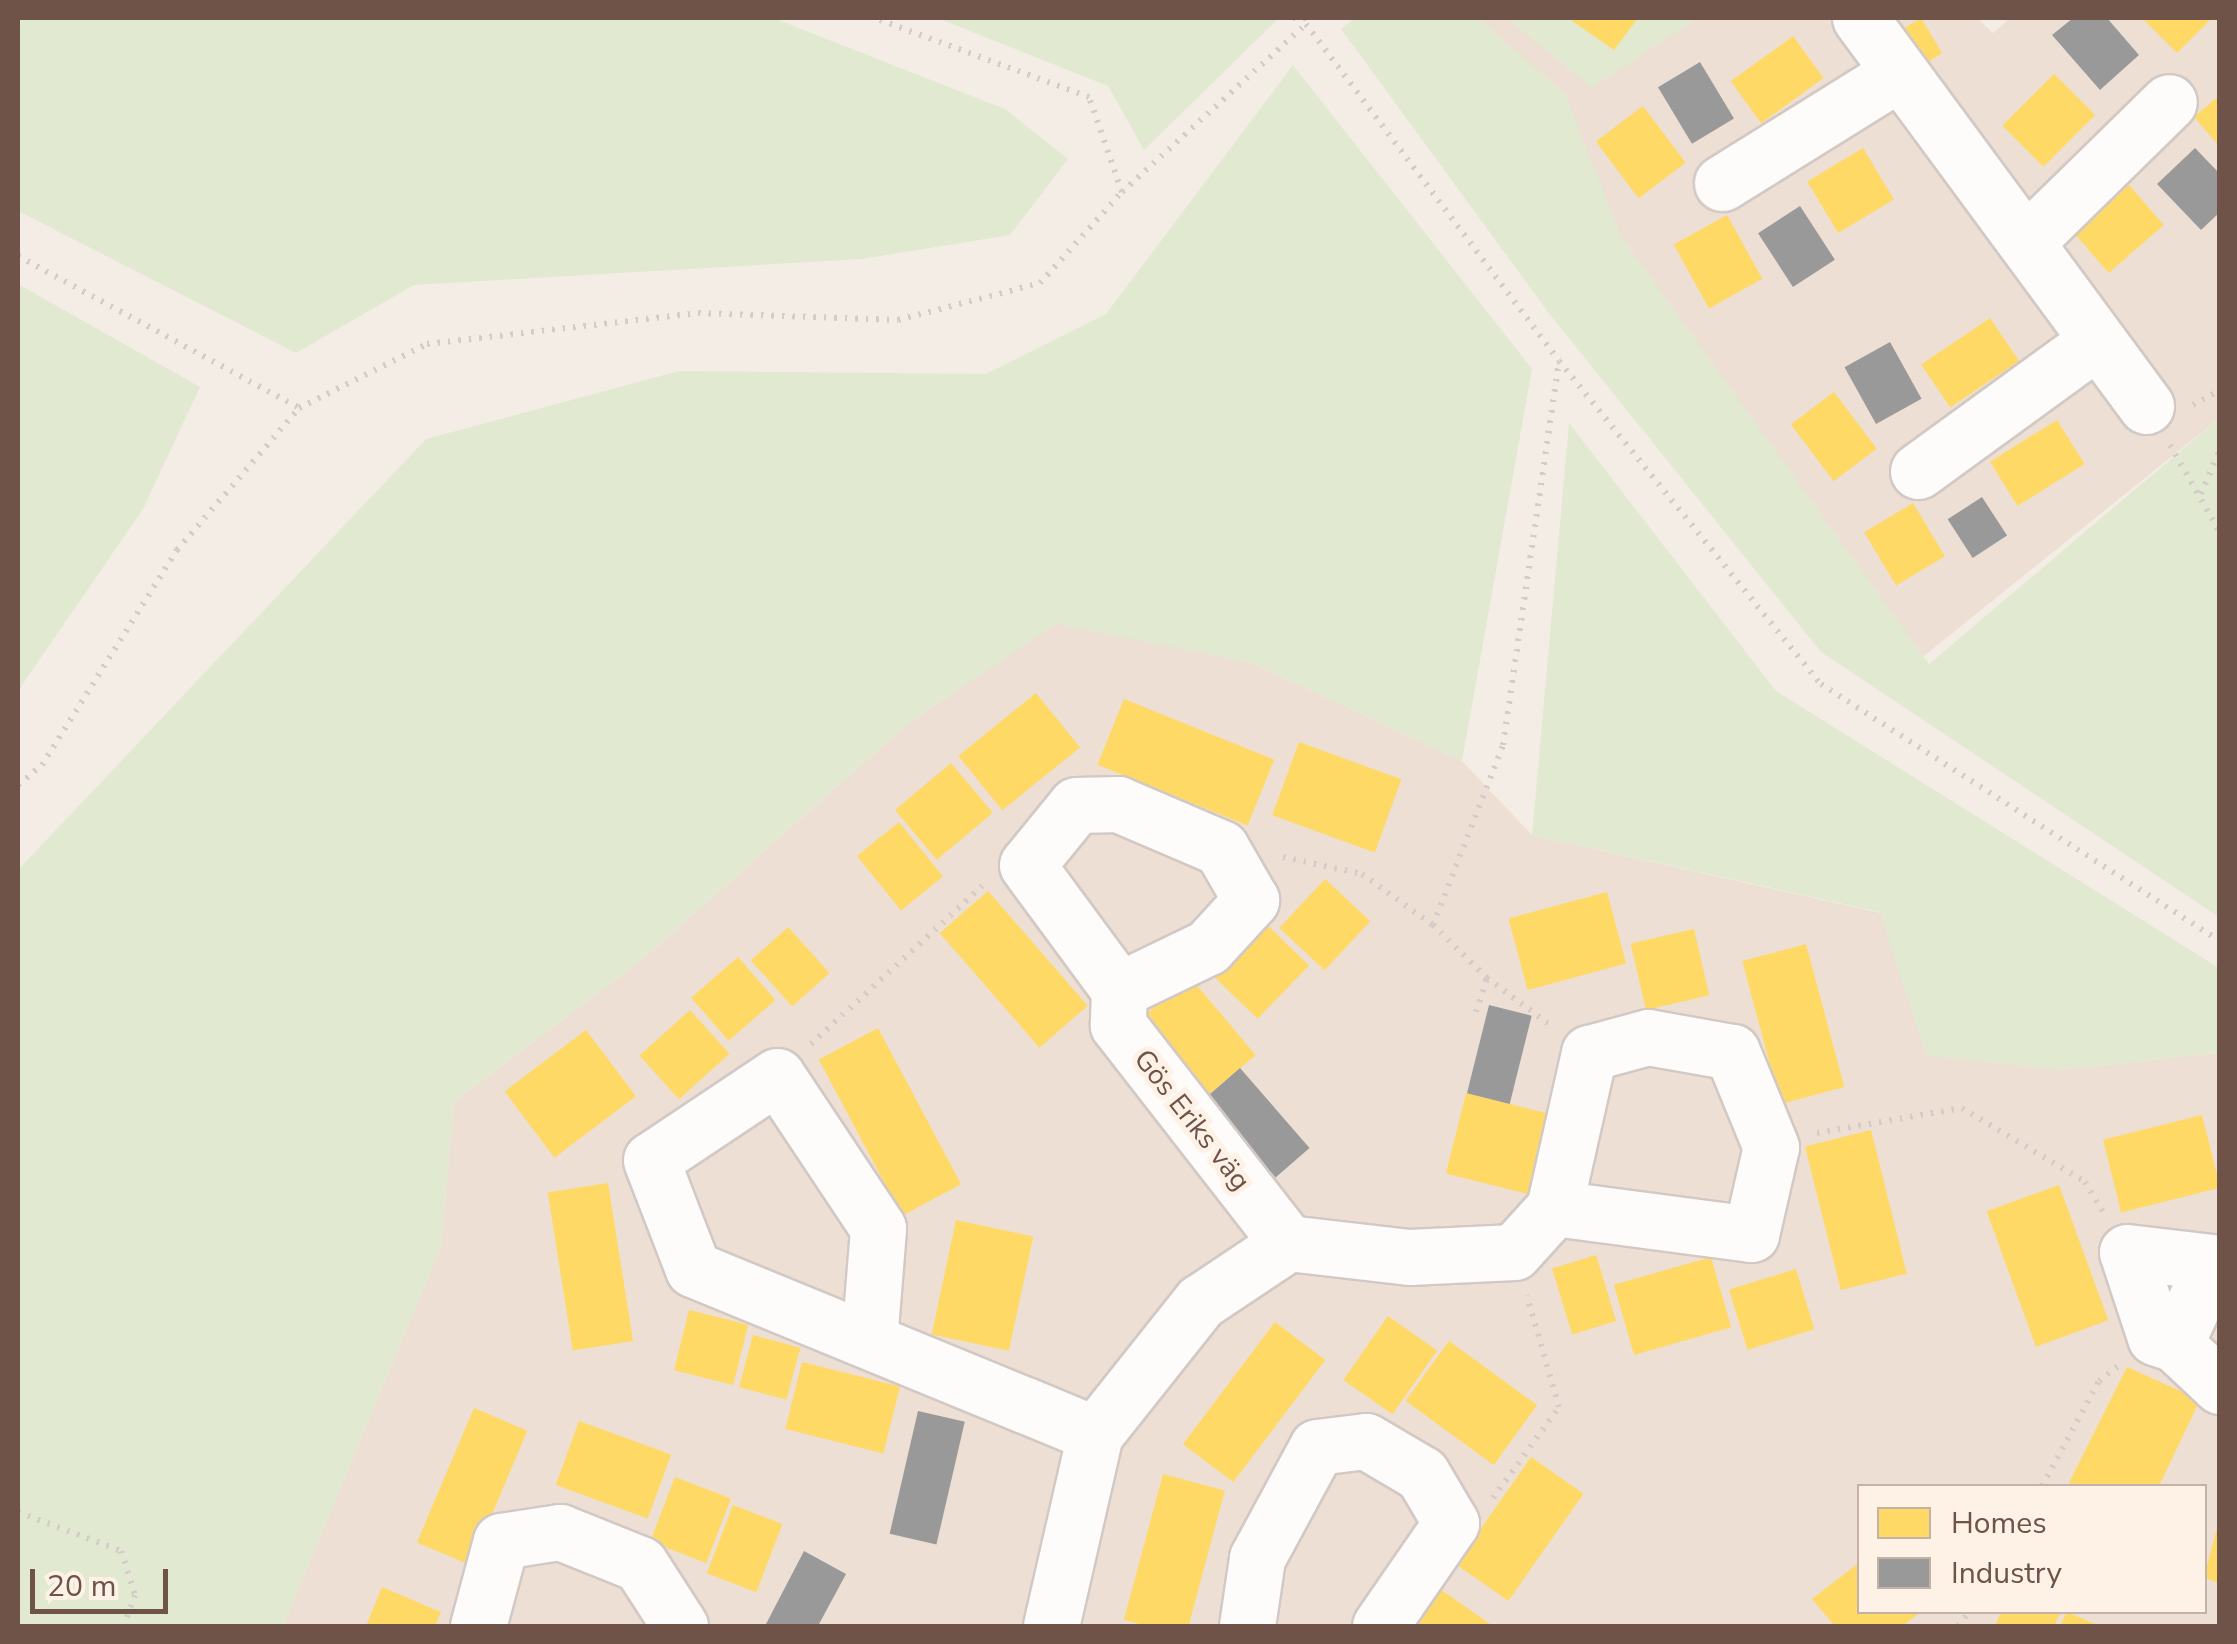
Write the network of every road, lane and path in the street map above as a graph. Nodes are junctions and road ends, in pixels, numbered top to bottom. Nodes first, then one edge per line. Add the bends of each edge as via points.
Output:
1 (874, 18) edge
2 (1294, 18) edge
3 (1860, 18) edge
4 (1308, 21) edge
5 (1899, 73) junction
6 (2169, 102) dead end
7 (1722, 183) dead end
8 (1122, 192) junction
9 (2028, 240) junction
10 (18, 256) edge
11 (2094, 343) junction
12 (1559, 361) junction
13 (2146, 406) joint
14 (299, 408) junction
15 (2220, 449) edge
16 (1918, 470) dead end
17 (2201, 495) junction
18 (2220, 533) edge
19 (18, 786) edge
20 (1221, 848) junction
21 (1028, 865) junction
22 (1434, 924) junction
23 (2220, 941) edge
24 (1487, 978) junction
25 (1119, 1008) junction
26 (1476, 1012) dead end
27 (1588, 1054) junction
28 (777, 1076) junction
29 (1771, 1147) junction
30 (1554, 1208) junction
31 (1288, 1244) junction
32 (1514, 1252) junction
33 (2127, 1252) junction
34 (2220, 1263) edge
35 (2220, 1275) edge
36 (2165, 1340) junction
37 (869, 1341) junction
38 (2220, 1386) edge
39 (1094, 1434) junction
40 (2043, 1484) edge
41 (18, 1512) edge
42 (1448, 1528) junction
43 (124, 1626) edge
44 (478, 1626) edge
45 (680, 1626) edge
46 (1051, 1626) edge
47 (1246, 1626) edge
48 (1380, 1626) edge

1 - 8 path via 1088,98
2 - 4 path
3 - 5 street
4 - 8 path
4 - 12 path
5 - 7 street
5 - 9 street
6 - 9 street
8 - 14 path via 1040,284 898,320 698,313 426,344
9 - 11 street
10 - 14 path
11 - 13 street
11 - 16 street
12 - 22 path via 1503,744
12 - 23 path via 1821,684
13 - 17 path
14 - 19 path via 177,550 42,765
15 - 17 path
17 - 18 path
20 - 21 street via 1118,804 1076,805
20 - 22 path via 1362,874
20 - 25 street via 1251,900 1208,947
21 - 25 street, Gös Eriks väg
21 - 28 path via 990,879
22 - 24 path
24 - 26 path
24 - 27 path
25 - 31 street, Gös Eriks väg
27 - 29 street via 1648,1037 1732,1052
27 - 30 street
28 - 37 street via 878,1228
28 - 37 street via 651,1160 692,1269
29 - 30 street via 1751,1234
29 - 33 path via 1869,1117 1962,1108 2085,1182
30 - 32 street
31 - 32 street via 1409,1257
31 - 39 street via 1200,1302
32 - 42 path via 1559,1407 1486,1510
33 - 34 street
33 - 36 street
35 - 36 street via 2202,1286
36 - 38 street
36 - 40 path via 2099,1381
37 - 39 street
39 - 46 street
41 - 43 path via 121,1550 135,1595
42 - 47 street via 1422,1474 1366,1441 1317,1446 1257,1558
42 - 48 street
44 - 45 street via 502,1541 560,1532 640,1564

